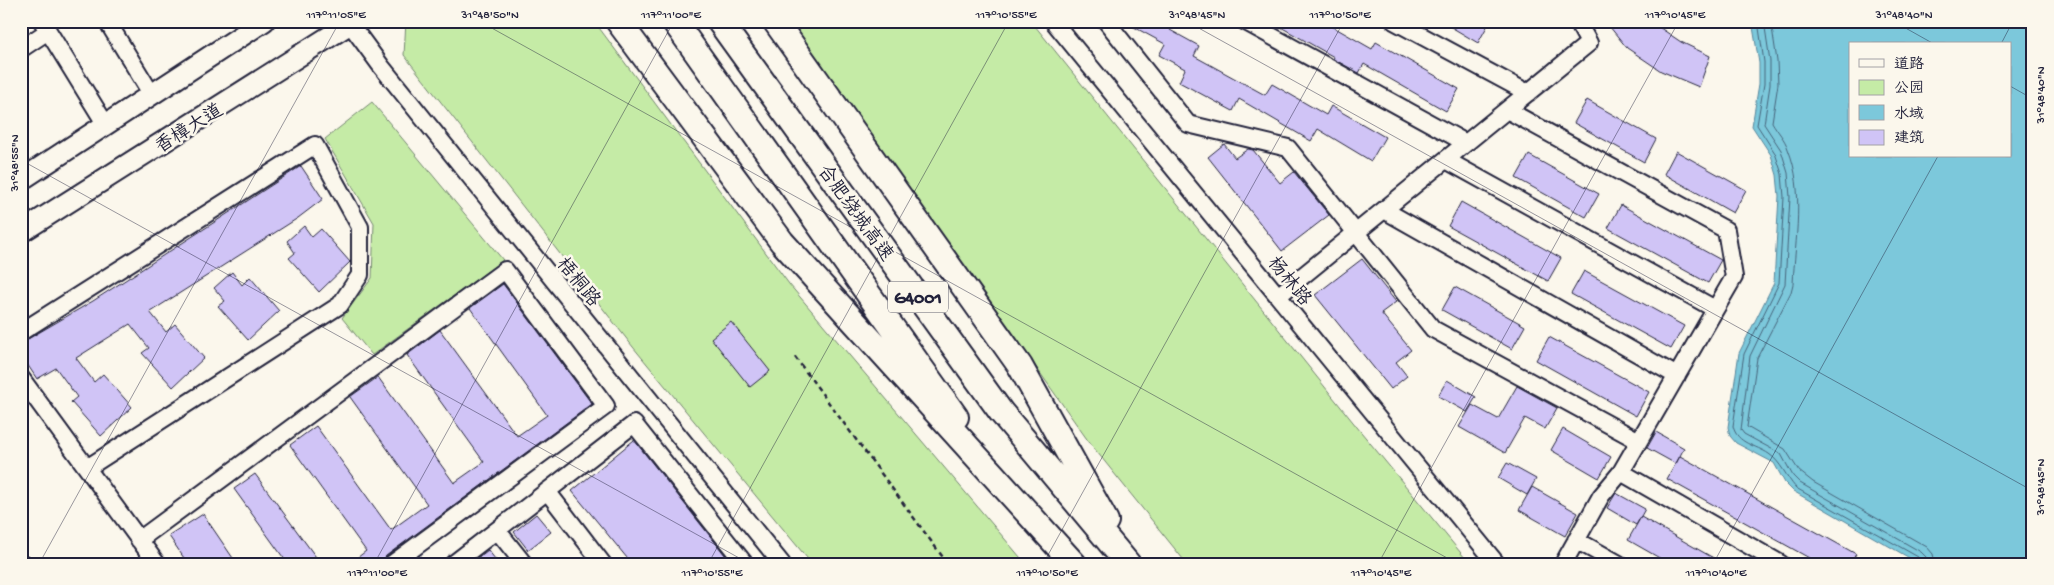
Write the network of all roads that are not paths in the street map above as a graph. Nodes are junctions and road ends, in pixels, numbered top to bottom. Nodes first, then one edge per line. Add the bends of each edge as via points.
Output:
1 (107, 21) edge
2 (264, 21) edge
3 (618, 21) edge
4 (674, 21) edge
5 (719, 21) edge
6 (775, 21) edge
7 (1053, 21) edge
8 (1106, 21) edge
9 (1244, 21) edge
10 (1394, 21) edge
11 (1577, 21) edge
12 (351, 22) edge
13 (45, 26) edge
14 (21, 49) edge
15 (1528, 93) junction
16 (152, 95) junction
17 (1507, 110) junction
18 (106, 124) junction
19 (1466, 143) junction
20 (1446, 160) junction
21 (21, 180) edge
22 (1384, 210) junction
23 (21, 232) edge
24 (1357, 232) junction
25 (1278, 296) junction
26 (1716, 309) junction
27 (21, 332) edge
28 (1677, 376) junction
29 (21, 378) edge
30 (1639, 441) junction
31 (87, 468) junction
32 (1621, 472) junction
33 (547, 491) junction
34 (497, 530) junction
35 (139, 540) junction
36 (1576, 540) junction
37 (776, 562) edge
38 (158, 564) edge
39 (392, 564) edge
40 (453, 564) edge
41 (524, 564) edge
42 (603, 564) edge
43 (745, 564) edge
44 (1075, 564) edge
45 (1129, 564) edge
46 (1497, 564) edge
47 (1563, 564) edge
48 (1619, 564) edge
49 (1780, 564) edge

1 - 16 street
2 - 16 main road
3 - 44 highway via 782,242
4 - 44 highway, 合肥绕城高速 / G4001 via 968,433
5 - 45 highway, 合肥绕城高速 / G4001 via 1001,412
6 - 45 highway via 1020,366
7 - 25 street, 杨林路
8 - 24 street via 1188,124 1288,148
9 - 19 street
10 - 15 street
11 - 15 street via 1589,43
12 - 23 main road, 香樟大道
12 - 37 street, 梧桐路 via 381,66
13 - 14 street
13 - 18 street
15 - 17 street
16 - 18 main road
17 - 19 street
17 - 26 street via 1726,230 1734,277
18 - 21 main road
19 - 20 street
20 - 22 street
20 - 26 street
22 - 24 street
22 - 28 street
24 - 25 street
24 - 30 street via 1433,329
25 - 46 street, 杨林路
26 - 28 street
27 - 31 street via 314,146 360,227 360,275 340,305
28 - 30 street
29 - 31 street
30 - 32 street
31 - 35 street
32 - 36 street via 1601,496
32 - 49 street
33 - 34 street
33 - 42 street
33 - 43 street via 634,424
34 - 40 street
34 - 41 street
35 - 38 street
35 - 39 street via 504,270 606,406
36 - 47 street
36 - 48 street

